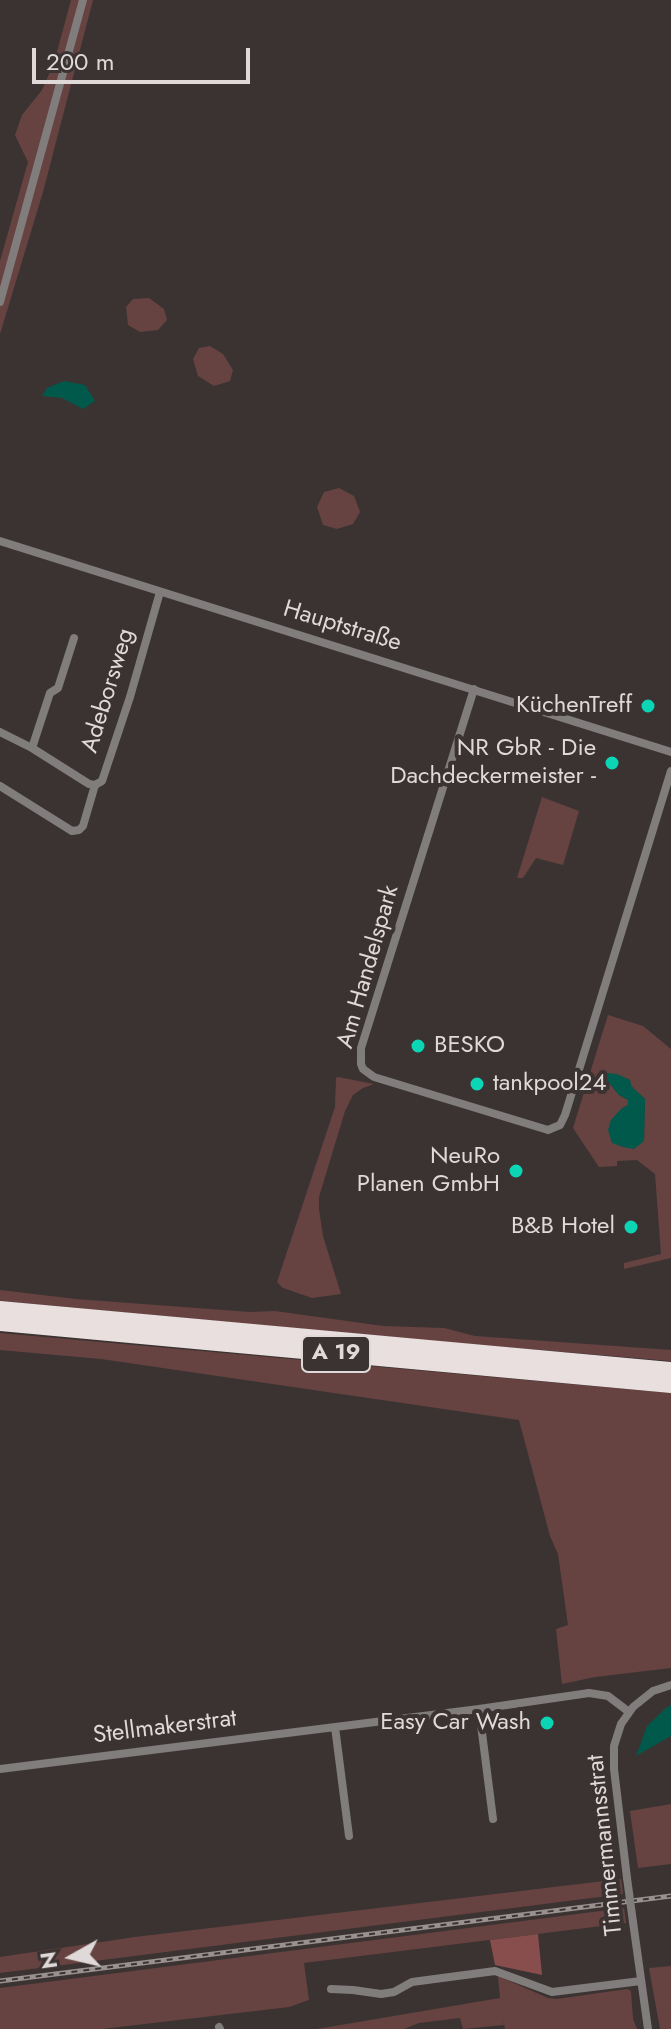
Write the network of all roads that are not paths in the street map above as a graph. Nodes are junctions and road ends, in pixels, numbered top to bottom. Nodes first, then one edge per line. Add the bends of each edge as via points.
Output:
1 (83, 0) edge
2 (0, 302) edge
3 (0, 541) edge
4 (160, 592) junction
5 (74, 638) dead end
6 (474, 689) junction
7 (0, 732) edge
8 (32, 748) junction
9 (671, 752) edge
10 (671, 771) edge
11 (95, 785) junction
12 (0, 786) edge
13 (0, 1309) edge
14 (0, 1323) edge
15 (671, 1370) edge
16 (671, 1385) edge
17 (671, 1685) edge
18 (479, 1709) junction
19 (629, 1712) junction
20 (335, 1727) junction
21 (0, 1769) edge
22 (493, 1819) dead end
23 (349, 1836) dead end
24 (641, 1981) junction
25 (331, 1989) dead end
26 (648, 2029) edge

1 - 2 street
3 - 4 street, Hauptstraße
4 - 6 street, Hauptstraße
4 - 11 street, Adeborsweg via 102,781
5 - 8 street
6 - 9 street, Hauptstraße
6 - 10 street, Am Handelspark via 361,1048 363,1069 374,1077 548,1130 560,1125
7 - 8 street, Adeborsweg
8 - 11 street, Adeborsweg
11 - 12 street via 83,826 72,831
13 - 15 highway, A 19
14 - 16 highway, A 19
17 - 19 street via 653,1691
18 - 19 street, Stellmakerstrat via 589,1693 608,1696
18 - 20 street, Stellmakerstrat
18 - 22 street
19 - 24 street, Timmermannsstrat, bridge via 616,1735 613,1755
20 - 21 street, Stellmakerstrat
20 - 23 street
24 - 25 street via 552,1992 495,1971 412,1982 381,1994
24 - 26 street, Timmermannsstrat

